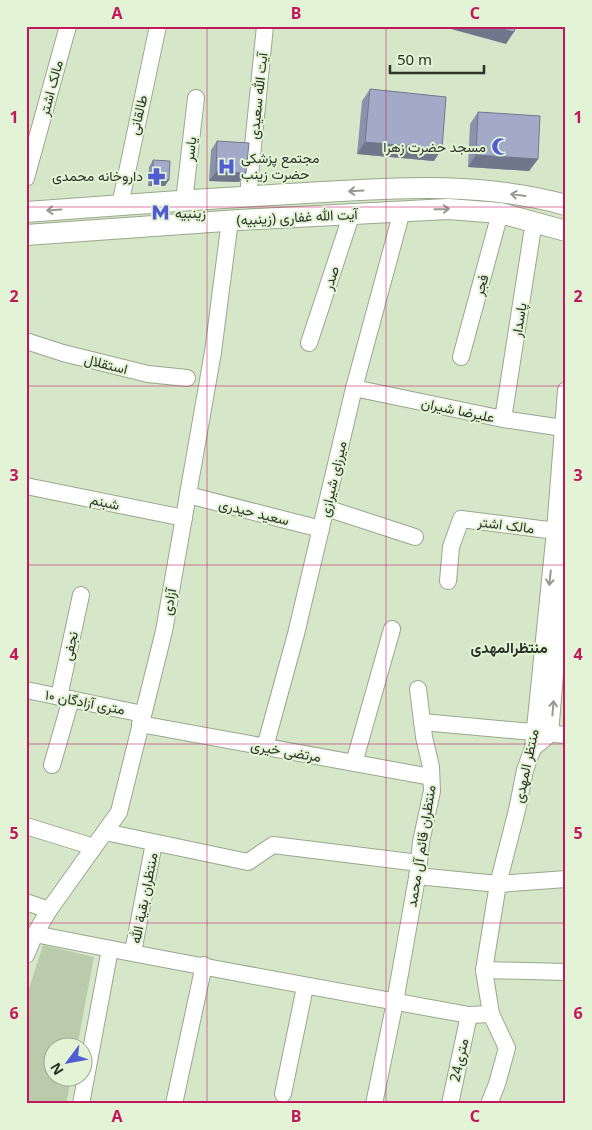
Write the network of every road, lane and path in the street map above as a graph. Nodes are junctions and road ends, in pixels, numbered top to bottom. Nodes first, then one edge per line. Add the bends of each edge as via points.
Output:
1 (68, 26) edge
2 (158, 26) edge
3 (265, 26) edge
4 (196, 98) dead end
5 (26, 178) edge
6 (248, 196) junction
7 (184, 201) junction
8 (127, 204) junction
9 (566, 205) edge
10 (92, 207) junction
11 (402, 211) junction
12 (26, 212) edge
13 (352, 213) junction
14 (500, 213) junction
15 (230, 220) junction
16 (534, 222) junction
17 (135, 227) junction
18 (94, 230) junction
19 (566, 231) edge
20 (26, 235) edge
21 (26, 341) edge
22 (309, 343) dead end
23 (461, 357) dead end
24 (187, 378) dead end
25 (354, 388) junction
26 (566, 390) edge
27 (503, 419) junction
28 (563, 428) junction
29 (563, 461) edge
30 (26, 486) edge
31 (188, 496) junction
32 (326, 508) junction
33 (184, 518) junction
34 (321, 529) junction
35 (562, 534) edge
36 (415, 537) dead end
37 (448, 581) dead end
38 (81, 595) dead end
39 (392, 629) dead end
40 (418, 689) dead end
41 (26, 690) edge
42 (65, 698) junction
43 (142, 719) junction
44 (422, 722) junction
45 (546, 737) edge
46 (266, 747) junction
47 (354, 763) junction
48 (52, 765) dead end
49 (432, 778) junction
50 (26, 826) edge
51 (105, 832) junction
52 (154, 843) junction
53 (94, 847) junction
54 (418, 869) junction
55 (566, 879) edge
56 (498, 884) junction
57 (26, 902) edge
58 (50, 910) junction
59 (36, 934) junction
60 (110, 949) junction
61 (133, 952) junction
62 (26, 955) edge
63 (204, 965) junction
64 (484, 970) junction
65 (566, 972) edge
66 (305, 987) junction
67 (394, 1002) junction
68 (491, 1014) junction
69 (469, 1016) junction
70 (283, 1094) dead end
71 (81, 1104) edge
72 (174, 1104) edge
73 (374, 1104) edge
74 (450, 1104) edge
75 (489, 1104) edge

1 - 5 street, مالک اشتر
2 - 8 street, طالقانی
3 - 6 street, آیت الله سعیدی
4 - 7 street, یاسر
6 - 7 main road, آیت الله غفاری (زینبیه)
9 -> 6 main road, آیت الله غفاری (زینبیه) via 529,196 449,187
7 - 8 main road, آیت الله غفاری (زینبیه)
8 - 10 main road, آیت الله غفاری (زینبیه)
8 - 17 main road
10 -> 12 main road, آیت الله غفاری (زینبیه)
10 - 18 main road
11 - 13 main road, آیت الله غفاری (زینبیه)
11 -> 14 main road, آیت الله غفاری (زینبیه) via 448,209
11 - 25 street, میرزای شیرازی
13 - 15 main road, آیت الله غفاری (زینبیه)
13 - 22 street, صدر
14 - 16 main road, آیت الله غفاری (زینبیه)
14 - 23 street, فجر
15 - 17 main road, آیت الله غفاری (زینبیه)
15 - 31 street, آزادی via 213,352
16 - 19 main road, آیت الله غفاری (زینبیه)
16 - 27 street, پاسدار
17 - 18 main road, آیت الله غفاری (زینبیه)
18 - 20 main road, آیت الله غفاری (زینبیه)
21 - 24 street, استقلال via 148,374
25 - 27 street, علیرضا شیران
25 - 32 street, میرزای شیرازی
26 - 28 street, منتظر المهدی
27 - 28 street, علیرضا شیران
28 - 29 street, منتظر المهدی
29 - 35 street, منتظر المهدی
30 - 33 street, شبنم
31 - 33 street, آزادی
31 - 34 street, سعید حیدری
32 - 34 street, میرزای شیرازی
32 - 36 street
33 - 43 street, آزادی via 164,630
34 - 46 street, میرزای شیرازی
35 - 37 street, مالک اشتر via 461,519 451,547
35 - 45 street, منتظر المهدی
38 - 42 street, نجفی
39 - 47 street
40 - 44 street, منتظران قائم آل محمد
41 - 42 street, ۱۰ متری آزادگان
42 - 43 street, ۱۰ متری آزادگان
42 - 48 street, نجفی
43 - 46 street, مرتضی خیری
43 - 51 street, آزادی via 119,812
44 - 45 street
44 - 49 street, منتظران قائم آل محمد
45 - 56 street, منتظر المهدی via 526,770
46 - 47 street, مرتضی خیری
47 - 49 street, مرتضی خیری
49 - 54 street, منتظران قائم آل محمد
50 - 53 street
51 - 52 street
51 - 53 street, آزادی
52 - 54 street via 248,862 273,845
52 - 61 street, منتظران بقیة الله
53 - 58 street, آزادی
54 - 56 street
54 - 67 street, منتظران قائم آل محمد
55 - 56 street
56 - 64 street, منتظر المهدی
57 - 58 street
58 - 59 street, آزادی
59 - 60 street
59 - 62 street, آزادی
60 - 61 street
60 - 71 street
61 - 63 street
63 - 66 street
63 - 72 street
64 - 65 street
64 - 68 street, منتظر المهدی
66 - 67 street
66 - 70 street
67 - 69 street
67 - 73 street, منتظران قائم آل محمد
68 - 69 street
68 - 75 street, منتظر المهدی via 507,1048
69 - 74 street, 24متری

